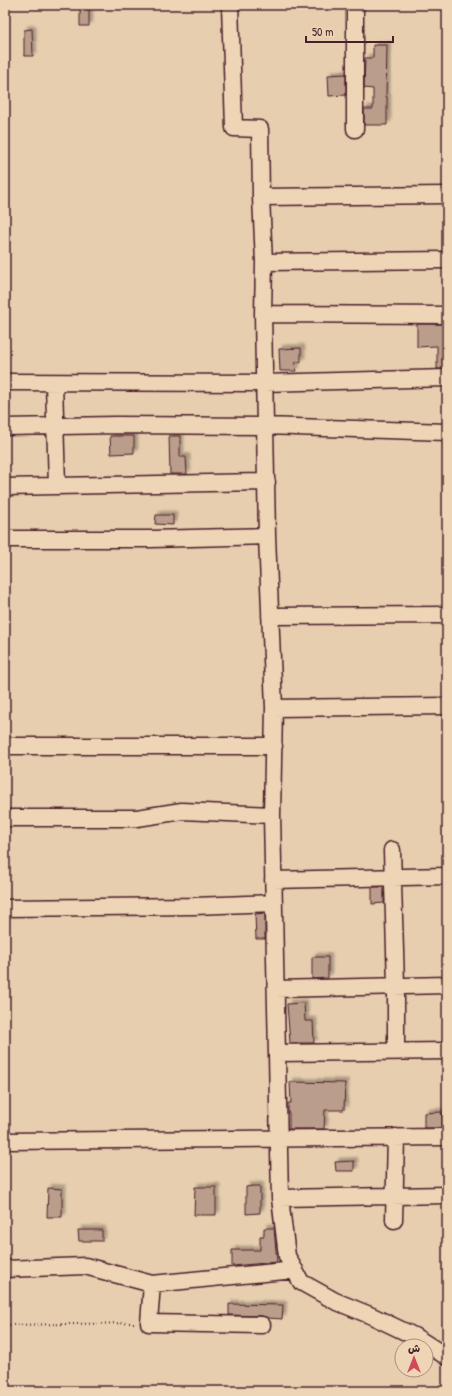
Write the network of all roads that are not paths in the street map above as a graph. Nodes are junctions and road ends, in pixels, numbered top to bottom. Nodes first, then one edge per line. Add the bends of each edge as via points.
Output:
1 (230, 5) edge
2 (356, 5) edge
3 (354, 128) dead end
4 (447, 196) edge
5 (261, 198) junction
6 (447, 260) edge
7 (264, 262) junction
8 (263, 314) junction
9 (447, 315) edge
10 (447, 378) edge
11 (5, 382) edge
12 (54, 383) junction
13 (264, 384) junction
14 (54, 426) junction
15 (265, 426) junction
16 (5, 427) edge
17 (447, 432) edge
18 (266, 482) junction
19 (57, 486) junction
20 (5, 487) edge
21 (267, 536) junction
22 (5, 539) edge
23 (447, 615) edge
24 (270, 616) junction
25 (447, 706) edge
26 (274, 708) junction
27 (5, 746) edge
28 (274, 746) junction
29 (272, 815) junction
30 (5, 818) edge
31 (392, 850) dead end
32 (447, 876) edge
33 (392, 877) junction
34 (273, 880) junction
35 (274, 903) junction
36 (5, 908) edge
37 (447, 984) edge
38 (396, 985) junction
39 (276, 989) junction
40 (447, 1050) edge
41 (396, 1051) junction
42 (277, 1053) junction
43 (447, 1137) edge
44 (396, 1138) junction
45 (279, 1139) junction
46 (5, 1141) edge
47 (447, 1195) edge
48 (394, 1196) junction
49 (280, 1198) junction
50 (394, 1220) dead end
51 (5, 1269) edge
52 (295, 1270) junction
53 (152, 1284) junction
54 (262, 1325) dead end
55 (447, 1357) edge

1 - 5 street via 234,128 260,129
2 - 3 street
4 - 5 street
5 - 7 street
6 - 7 street
7 - 8 street
8 - 9 street
8 - 13 street
10 - 13 street
11 - 12 street
12 - 13 street
12 - 14 street
13 - 15 street
14 - 15 street
14 - 16 street
14 - 19 street
15 - 17 street
15 - 18 street
18 - 19 street
18 - 21 street
19 - 20 street
21 - 22 street
21 - 24 street
23 - 24 street
24 - 26 street
25 - 26 street
26 - 28 street
27 - 28 street
28 - 29 street
29 - 30 street via 182,811 137,818
29 - 34 street
31 - 33 street
32 - 33 street
33 - 34 street
33 - 38 street
34 - 35 street
35 - 36 street
35 - 39 street
37 - 38 street
38 - 39 street
38 - 41 street
39 - 42 street
40 - 41 street
41 - 42 street
42 - 45 street
43 - 44 street
44 - 45 street
44 - 48 street
45 - 46 street
45 - 49 street
47 - 48 street
48 - 49 street
48 - 50 street
49 - 52 street via 287,1256
51 - 53 street via 85,1266
52 - 53 street
52 - 55 street via 301,1282 335,1301 414,1336
53 - 54 street via 149,1323

